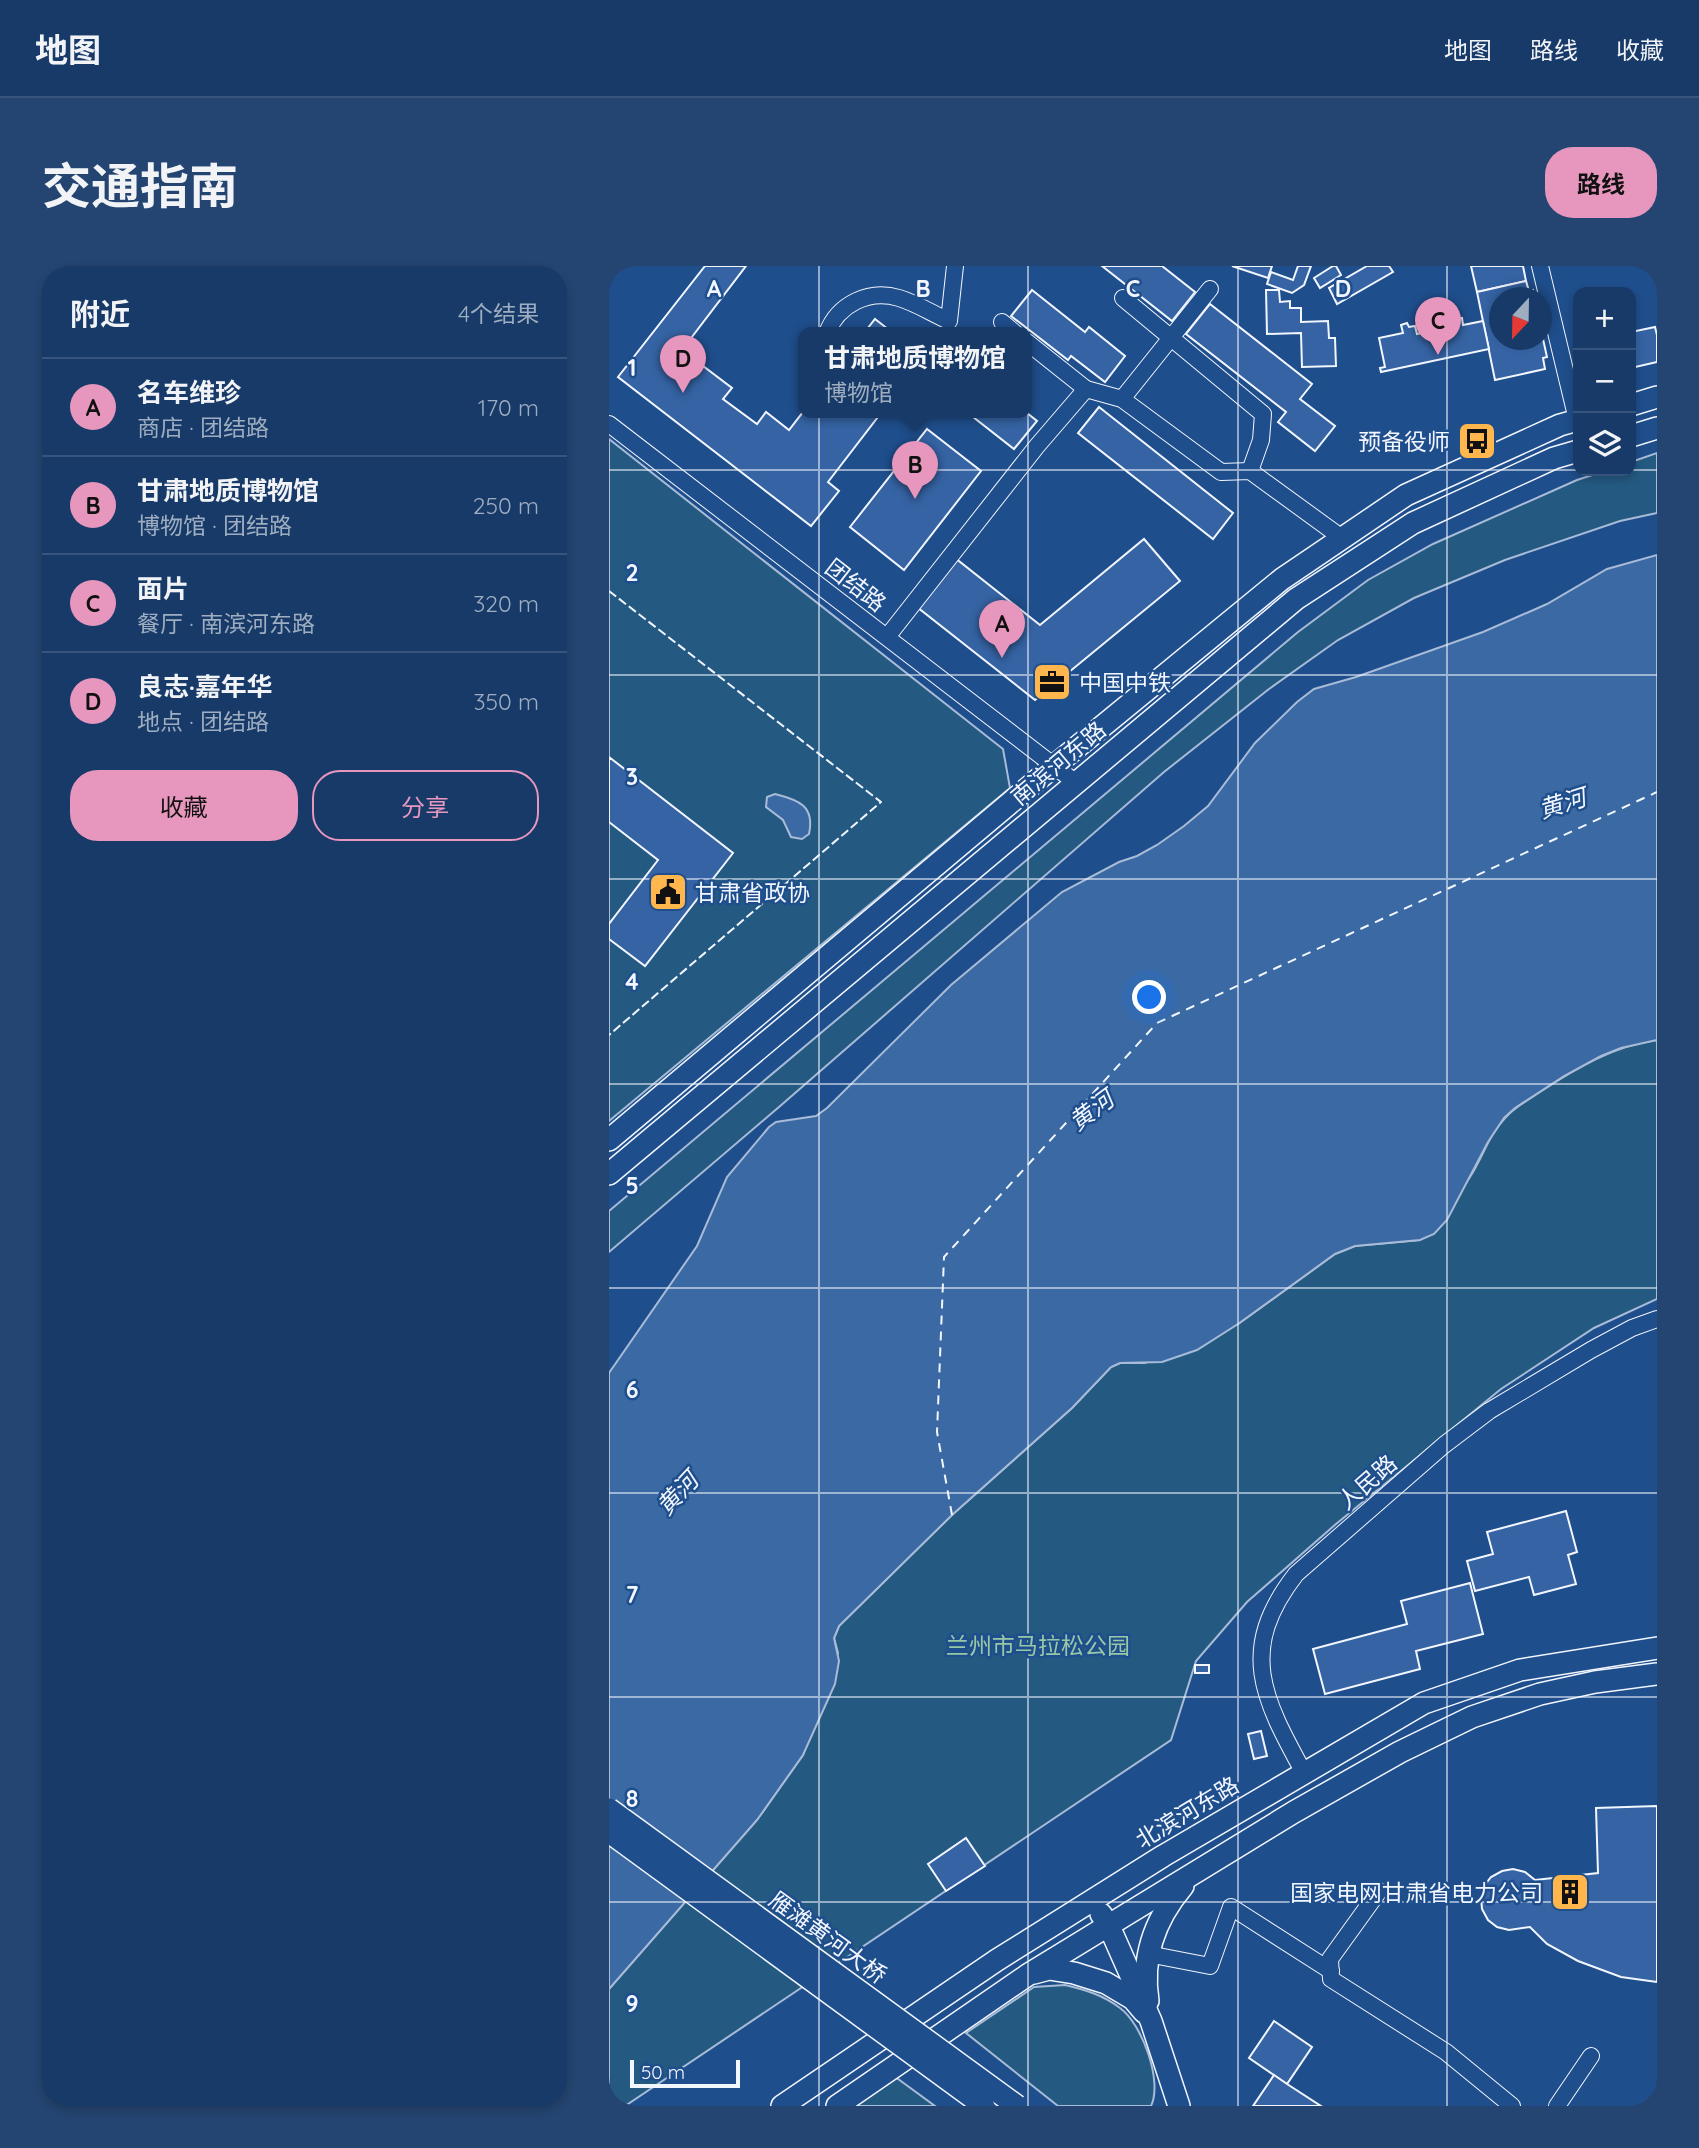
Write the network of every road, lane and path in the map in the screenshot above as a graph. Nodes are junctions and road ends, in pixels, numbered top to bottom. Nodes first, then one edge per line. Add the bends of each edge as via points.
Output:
1 (955, 266) edge
2 (1540, 266) edge
3 (1210, 289) dead end
4 (1123, 298) dead end
5 (1002, 322) dead end
6 (831, 327) edge
7 (1008, 327) edge
8 (1171, 338) junction
9 (1032, 346) edge
10 (1086, 389) junction
11 (1657, 397) edge
12 (1122, 399) junction
13 (1636, 403) edge
14 (1576, 413) edge
15 (1573, 421) edge
16 (609, 424) edge
17 (1657, 428) edge
18 (1636, 434) edge
19 (1573, 452) edge
20 (1250, 471) junction
21 (1342, 538) junction
22 (887, 637) junction
23 (1054, 766) junction
24 (1075, 782) junction
25 (609, 1140) edge
26 (609, 1174) edge
27 (1657, 1319) edge
28 (1657, 1648) edge
29 (1657, 1674) edge
30 (1304, 1773) junction
31 (609, 1809) edge
32 (609, 1832) edge
33 (1191, 1876) junction
34 (1380, 1892) dead end
35 (1092, 1900) junction
36 (1109, 1926) junction
37 (1148, 1954) junction
38 (1331, 1971) junction
39 (1029, 1974) junction
40 (1151, 2021) junction
41 (1591, 2056) dead end
42 (1174, 2101) edge
43 (782, 2106) edge
44 (837, 2106) edge
45 (984, 2106) edge
46 (1017, 2106) edge
47 (1512, 2106) edge
48 (1557, 2106) edge

1 - 6 street via 949,321 898,298 873,295 846,306
2 - 14 street
3 - 8 street
4 - 8 street
5 - 7 street
8 - 12 street
8 - 20 street via 1263,414 1261,440
9 - 10 street
10 - 12 street
10 - 22 street
11 - 13 main road
12 - 20 street via 1221,472
15 - 21 main road, 南滨河东路 via 1406,495
16 - 22 street, 团结路
17 - 18 main road
19 - 24 main road, 南滨河东路 via 1413,523 1307,592
20 - 21 street
21 - 23 main road, 南滨河东路 via 1282,579
22 - 23 street, 团结路
23 - 24 street, 团结路
23 - 25 main road, 南滨河东路
24 - 26 main road, 南滨河东路
27 - 30 street, 人民路 via 1591,1350 1489,1411 1297,1574 1282,1592 1263,1633 1261,1658 1269,1703
28 - 30 main road, 北滨河东路 via 1520,1670 1424,1703
29 - 33 main road via 1551,1692 1472,1717 1377,1765
30 - 35 main road, 北滨河东路
31 - 46 main road, 雁滩黄河大桥, bridge
32 - 45 main road, 雁滩黄河大桥, bridge
33 - 36 main road
33 - 37 main road via 1163,1914
34 - 38 street via 1330,1959
35 - 36 main road
35 - 43 main road, 北滨河东路
36 - 39 main road
36 - 40 main road
37 - 38 street via 1210,1966 1231,1907
37 - 40 main road
38 - 47 street via 1331,1979 1446,2052
39 - 40 main road via 1049,1969 1106,1983 1133,1999
39 - 44 main road
40 - 42 main road
41 - 48 street

